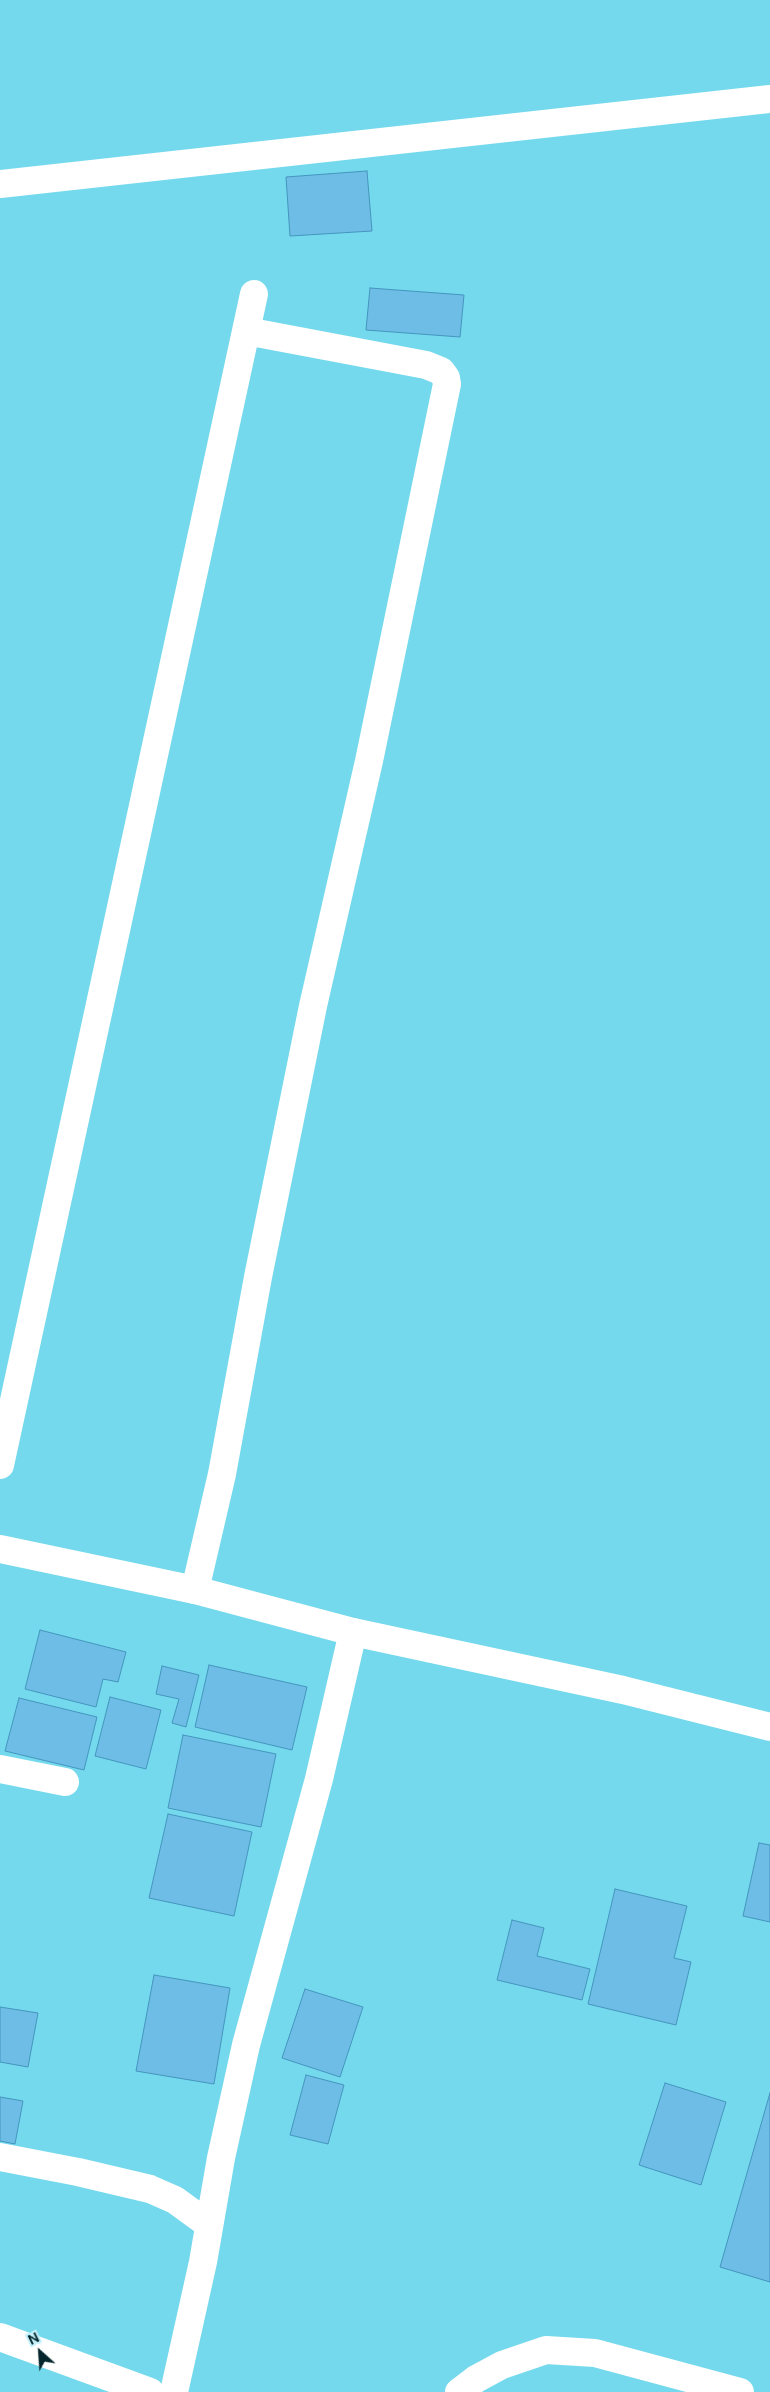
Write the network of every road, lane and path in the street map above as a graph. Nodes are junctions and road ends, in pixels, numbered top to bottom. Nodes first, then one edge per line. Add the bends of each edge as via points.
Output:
1 (770, 99) edge
2 (0, 184) edge
3 (254, 294) dead end
4 (246, 331) junction
5 (0, 1464) edge
6 (0, 1549) edge
7 (195, 1590) junction
8 (353, 1632) junction
9 (770, 1727) edge
10 (0, 1769) edge
11 (65, 1782) dead end
12 (0, 2157) edge
13 (208, 2224) junction
14 (0, 2337) edge
15 (150, 2392) edge
16 (174, 2392) edge
17 (459, 2392) edge
18 (740, 2392) edge

1 - 2 street
3 - 4 street
4 - 5 street
4 - 7 street via 426,365 441,371 447,384 369,761 313,1006 222,1474
6 - 7 street
7 - 8 street
8 - 9 street via 623,1690
8 - 13 street via 319,1779 246,2044
10 - 11 street
12 - 13 street via 150,2189 175,2200
13 - 16 street via 203,2262
14 - 15 street
17 - 18 street via 502,2365 546,2350 595,2352

